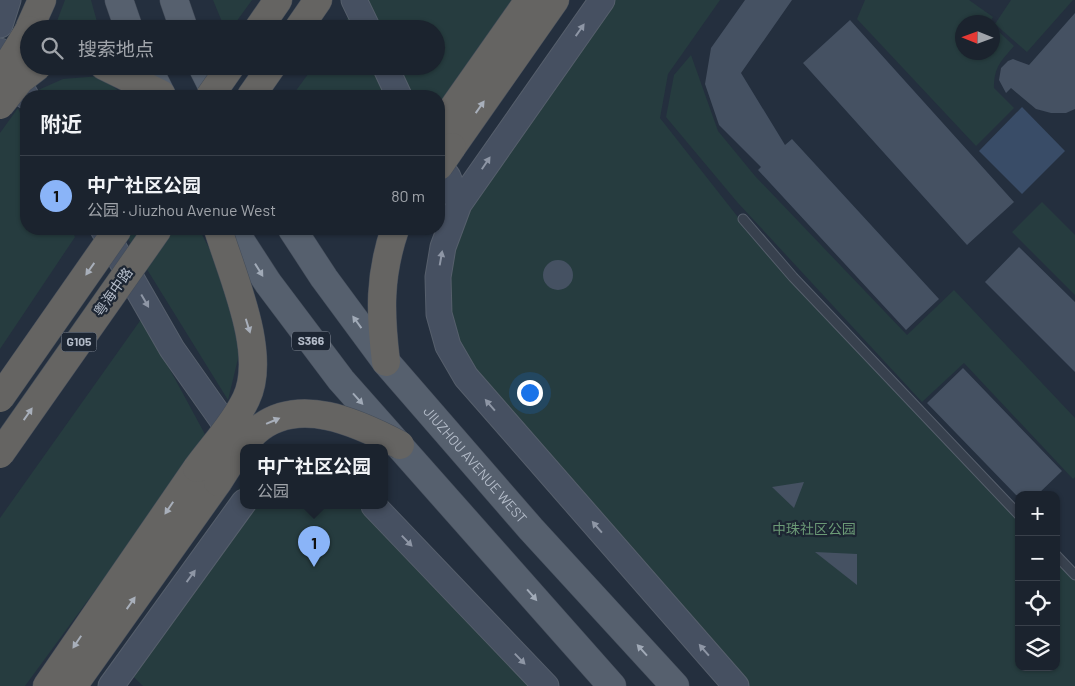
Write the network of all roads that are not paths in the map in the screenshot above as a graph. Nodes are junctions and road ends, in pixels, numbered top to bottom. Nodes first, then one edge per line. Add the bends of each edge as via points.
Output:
1 (8, 0) edge
2 (42, 0) edge
3 (120, 0) edge
4 (174, 0) edge
5 (278, 0) edge
6 (318, 0) edge
7 (354, 0) edge
8 (529, 0) edge
9 (555, 0) edge
10 (602, 0) edge
11 (33, 20) edge
12 (126, 20) edge
13 (181, 20) edge
14 (264, 20) edge
15 (304, 20) edge
16 (364, 20) edge
17 (0, 25) edge
18 (20, 44) edge
19 (0, 50) edge
20 (26, 75) edge
21 (122, 75) edge
22 (151, 75) edge
23 (206, 75) edge
24 (225, 75) edge
25 (266, 75) edge
26 (389, 75) edge
27 (0, 78) edge
28 (23, 90) edge
29 (151, 90) edge
30 (159, 90) edge
31 (213, 90) edge
32 (214, 90) edge
33 (255, 90) edge
34 (396, 90) edge
35 (0, 105) edge
36 (445, 146) edge
37 (445, 147) edge
38 (445, 164) edge
39 (459, 204) junction
40 (743, 219) dead end
41 (106, 235) edge
42 (114, 235) edge
43 (154, 235) edge
44 (220, 235) edge
45 (237, 235) edge
46 (296, 235) edge
47 (393, 235) edge
48 (386, 362) junction
49 (0, 398) edge
50 (243, 444) edge
51 (240, 445) edge
52 (400, 445) junction
53 (240, 446) edge
54 (0, 454) edge
55 (207, 475) junction
56 (240, 508) edge
57 (377, 509) edge
58 (1015, 511) edge
59 (1060, 559) edge
60 (1075, 575) edge
61 (47, 686) edge
62 (73, 686) edge
63 (111, 686) edge
64 (546, 686) edge
65 (612, 686) edge
66 (675, 686) edge
67 (736, 686) edge

1 - 17 main road
2 - 11 highway
3 - 12 main road
4 - 13 main road
5 - 14 highway
6 - 15 highway
7 - 16 main road
8 - 36 highway
37 -> 9 highway
39 -> 10 main road
18 - 27 highway, bridge
19 - 28 main road
20 - 35 highway, bridge
21 - 29 highway
22 - 30 main road
23 - 31 main road
24 - 32 highway, bridge
25 - 33 highway
26 - 34 main road
38 - 39 main road
67 -> 39 main road via 466,377 448,346 438,314 438,277 443,247
40 - 58 lane via 800,284
41 -> 51 main road via 172,349
42 -> 49 highway, G105, bridge
54 -> 43 highway, 粤海中路 / G105, bridge
44 -> 55 highway, bridge via 253,341 254,361 243,405
45 -> 52 main road, S366 via 268,283 336,373
48 -> 46 main road, JIUZHOU AVENUE WEST
47 - 48 highway via 386,255 381,290
66 -> 48 main road, JIUZHOU AVENUE WEST via 531,529
50 -> 52 highway, bridge via 265,424 292,414 340,418 364,426
52 -> 65 main road, S366
55 -> 53 highway, bridge
55 -> 61 highway
62 -> 55 highway
63 -> 56 main road
57 -> 64 main road
59 - 60 lane

